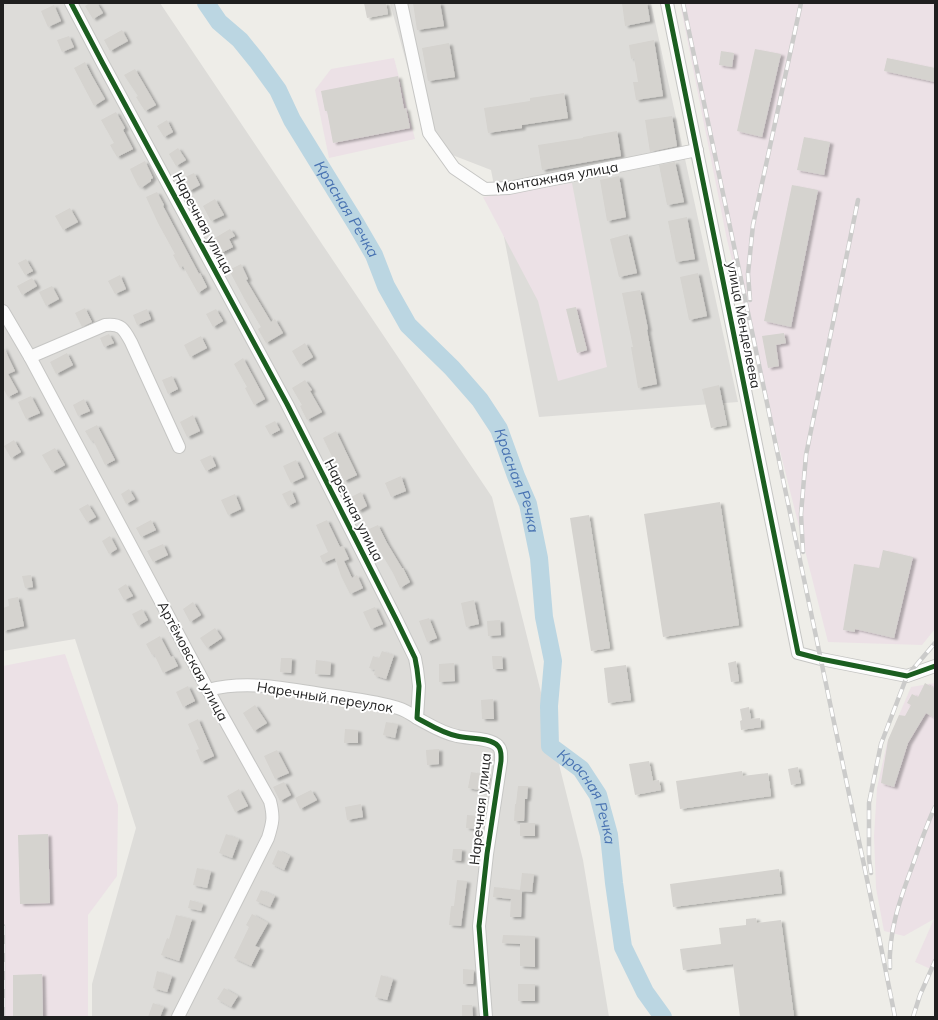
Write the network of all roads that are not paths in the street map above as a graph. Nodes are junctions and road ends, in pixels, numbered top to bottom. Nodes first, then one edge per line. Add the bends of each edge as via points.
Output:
1 (71, 3) edge
2 (401, 3) edge
3 (667, 3) edge
4 (697, 150) junction
5 (3, 311) edge
6 (30, 358) junction
7 (180, 447) dead end
8 (935, 666) edge
9 (208, 690) junction
10 (417, 718) junction
11 (178, 1017) edge
12 (486, 1017) edge

1 - 10 street, Наречная улица via 287,404 400,625 417,668
2 - 4 street, Монтажная улица via 429,133 454,168 485,189 509,188
3 - 4 street, улица Менделеева
4 - 8 street, улица Менделеева via 798,653 907,676
5 - 6 street, Артёмовская улица
6 - 7 street via 105,325 113,324 120,327 131,342
6 - 9 street, Артёмовская улица
9 - 10 street, Наречный переулок via 242,685 266,686 371,702 399,708
9 - 11 street, Артёмовская улица via 270,801 273,820 268,838
10 - 12 street, Наречная улица via 456,736 488,740 498,746 501,752 479,926

